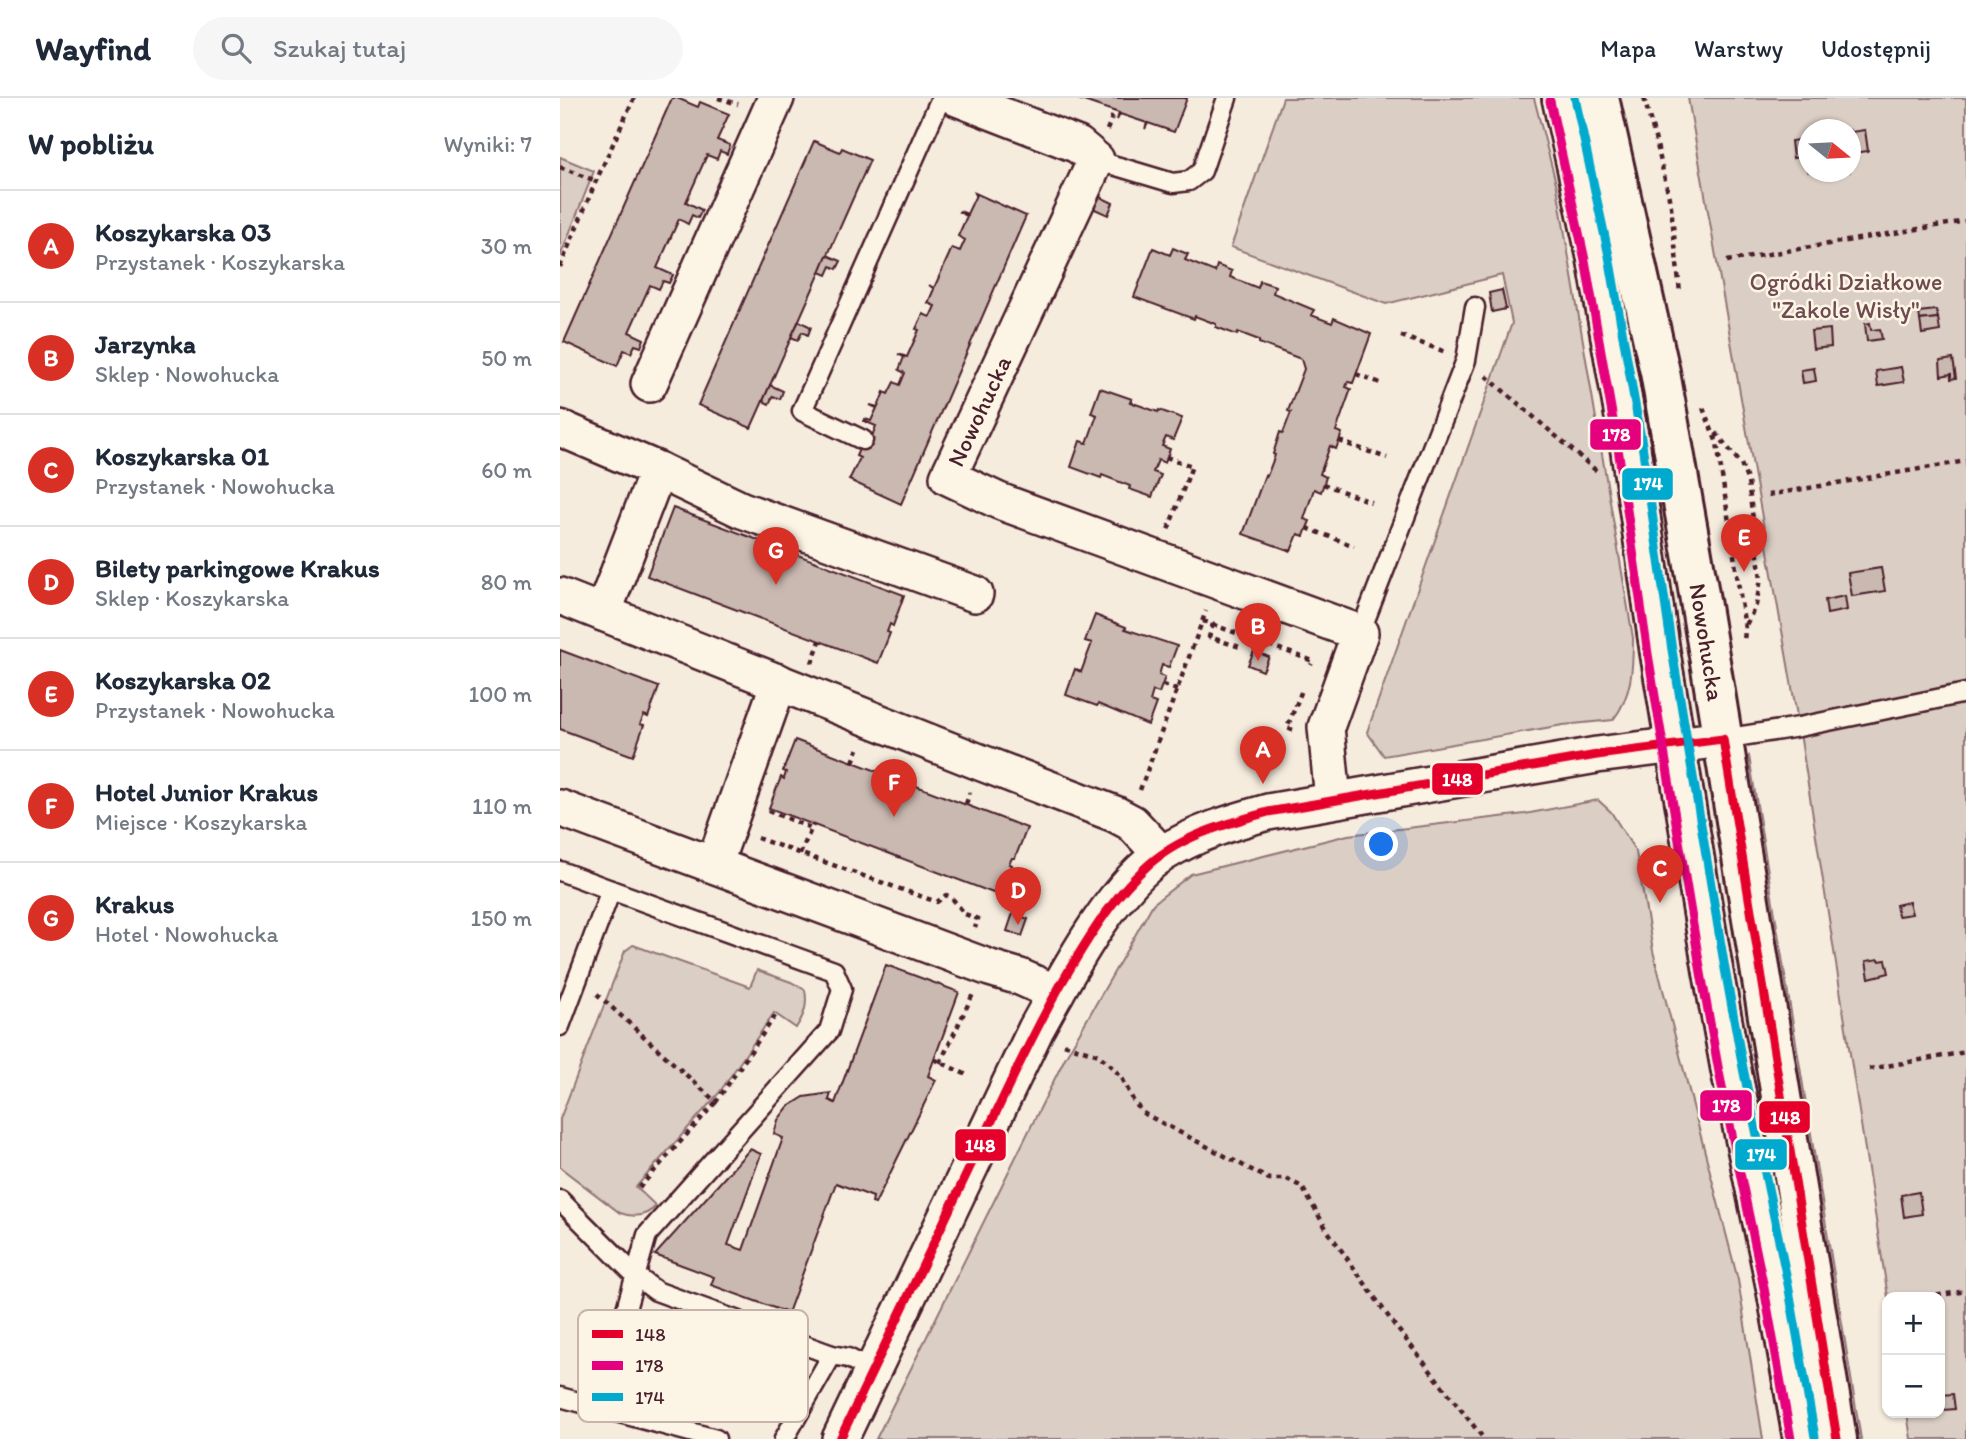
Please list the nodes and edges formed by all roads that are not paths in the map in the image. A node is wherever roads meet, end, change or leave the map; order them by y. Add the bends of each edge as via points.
1 (776, 98) edge
2 (941, 98) edge
3 (957, 98) edge
4 (1227, 98) edge
5 (1562, 98) edge
6 (1599, 98) edge
7 (1096, 160) junction
8 (1475, 307) dead end
9 (649, 384) dead end
10 (560, 428) edge
11 (863, 440) dead end
12 (658, 470) junction
13 (975, 594) dead end
14 (560, 596) edge
15 (603, 613) junction
16 (1360, 634) junction
17 (779, 682) junction
18 (1966, 693) edge
19 (1723, 739) junction
20 (1675, 745) junction
21 (1333, 800) junction
22 (560, 808) edge
23 (1161, 855) junction
24 (714, 865) junction
25 (560, 871) edge
26 (611, 890) junction
27 (1056, 993) junction
28 (560, 1026) edge
29 (560, 1200) edge
30 (636, 1276) junction
31 (626, 1310) edge
32 (708, 1310) edge
33 (808, 1346) edge
34 (832, 1355) junction
35 (874, 1371) junction
36 (808, 1395) edge
37 (560, 1397) edge
38 (578, 1402) edge
39 (651, 1422) edge
40 (793, 1422) edge
41 (716, 1439) edge
42 (784, 1439) edge
43 (840, 1439) edge
44 (1803, 1439) edge
45 (1837, 1439) edge

1 - 9 street
2 - 11 lane via 802,411
3 - 7 street via 1078,145
4 - 7 lane via 1202,171 1189,181 1173,183
5 - 20 main road, Nowohucka via 1600,272
6 - 19 main road, Nowohucka via 1660,372
7 - 16 street, Nowohucka via 948,477 999,501
8 - 16 lane via 1466,360
10 - 12 street
12 - 13 street via 743,510
12 - 15 street
14 - 15 street
15 - 17 street
16 - 21 street via 1326,727
17 - 23 street via 1115,814 1132,823
17 - 24 street
18 - 19 lane
19 - 20 street
19 - 45 main road, Nowohucka
20 - 21 street
20 - 44 main road, Nowohucka via 1731,1070
21 - 23 street via 1230,823
22 - 24 street
23 - 27 street via 1114,903
24 - 27 street
25 - 26 lane
26 - 28 lane
26 - 30 lane via 834,971 842,989 829,1031 647,1234
27 - 35 street
29 - 30 lane
30 - 31 lane
30 - 32 lane via 656,1291
33 - 34 lane
34 - 35 lane
34 - 36 lane
35 - 43 street
37 - 38 lane
39 - 41 lane
40 - 42 lane

